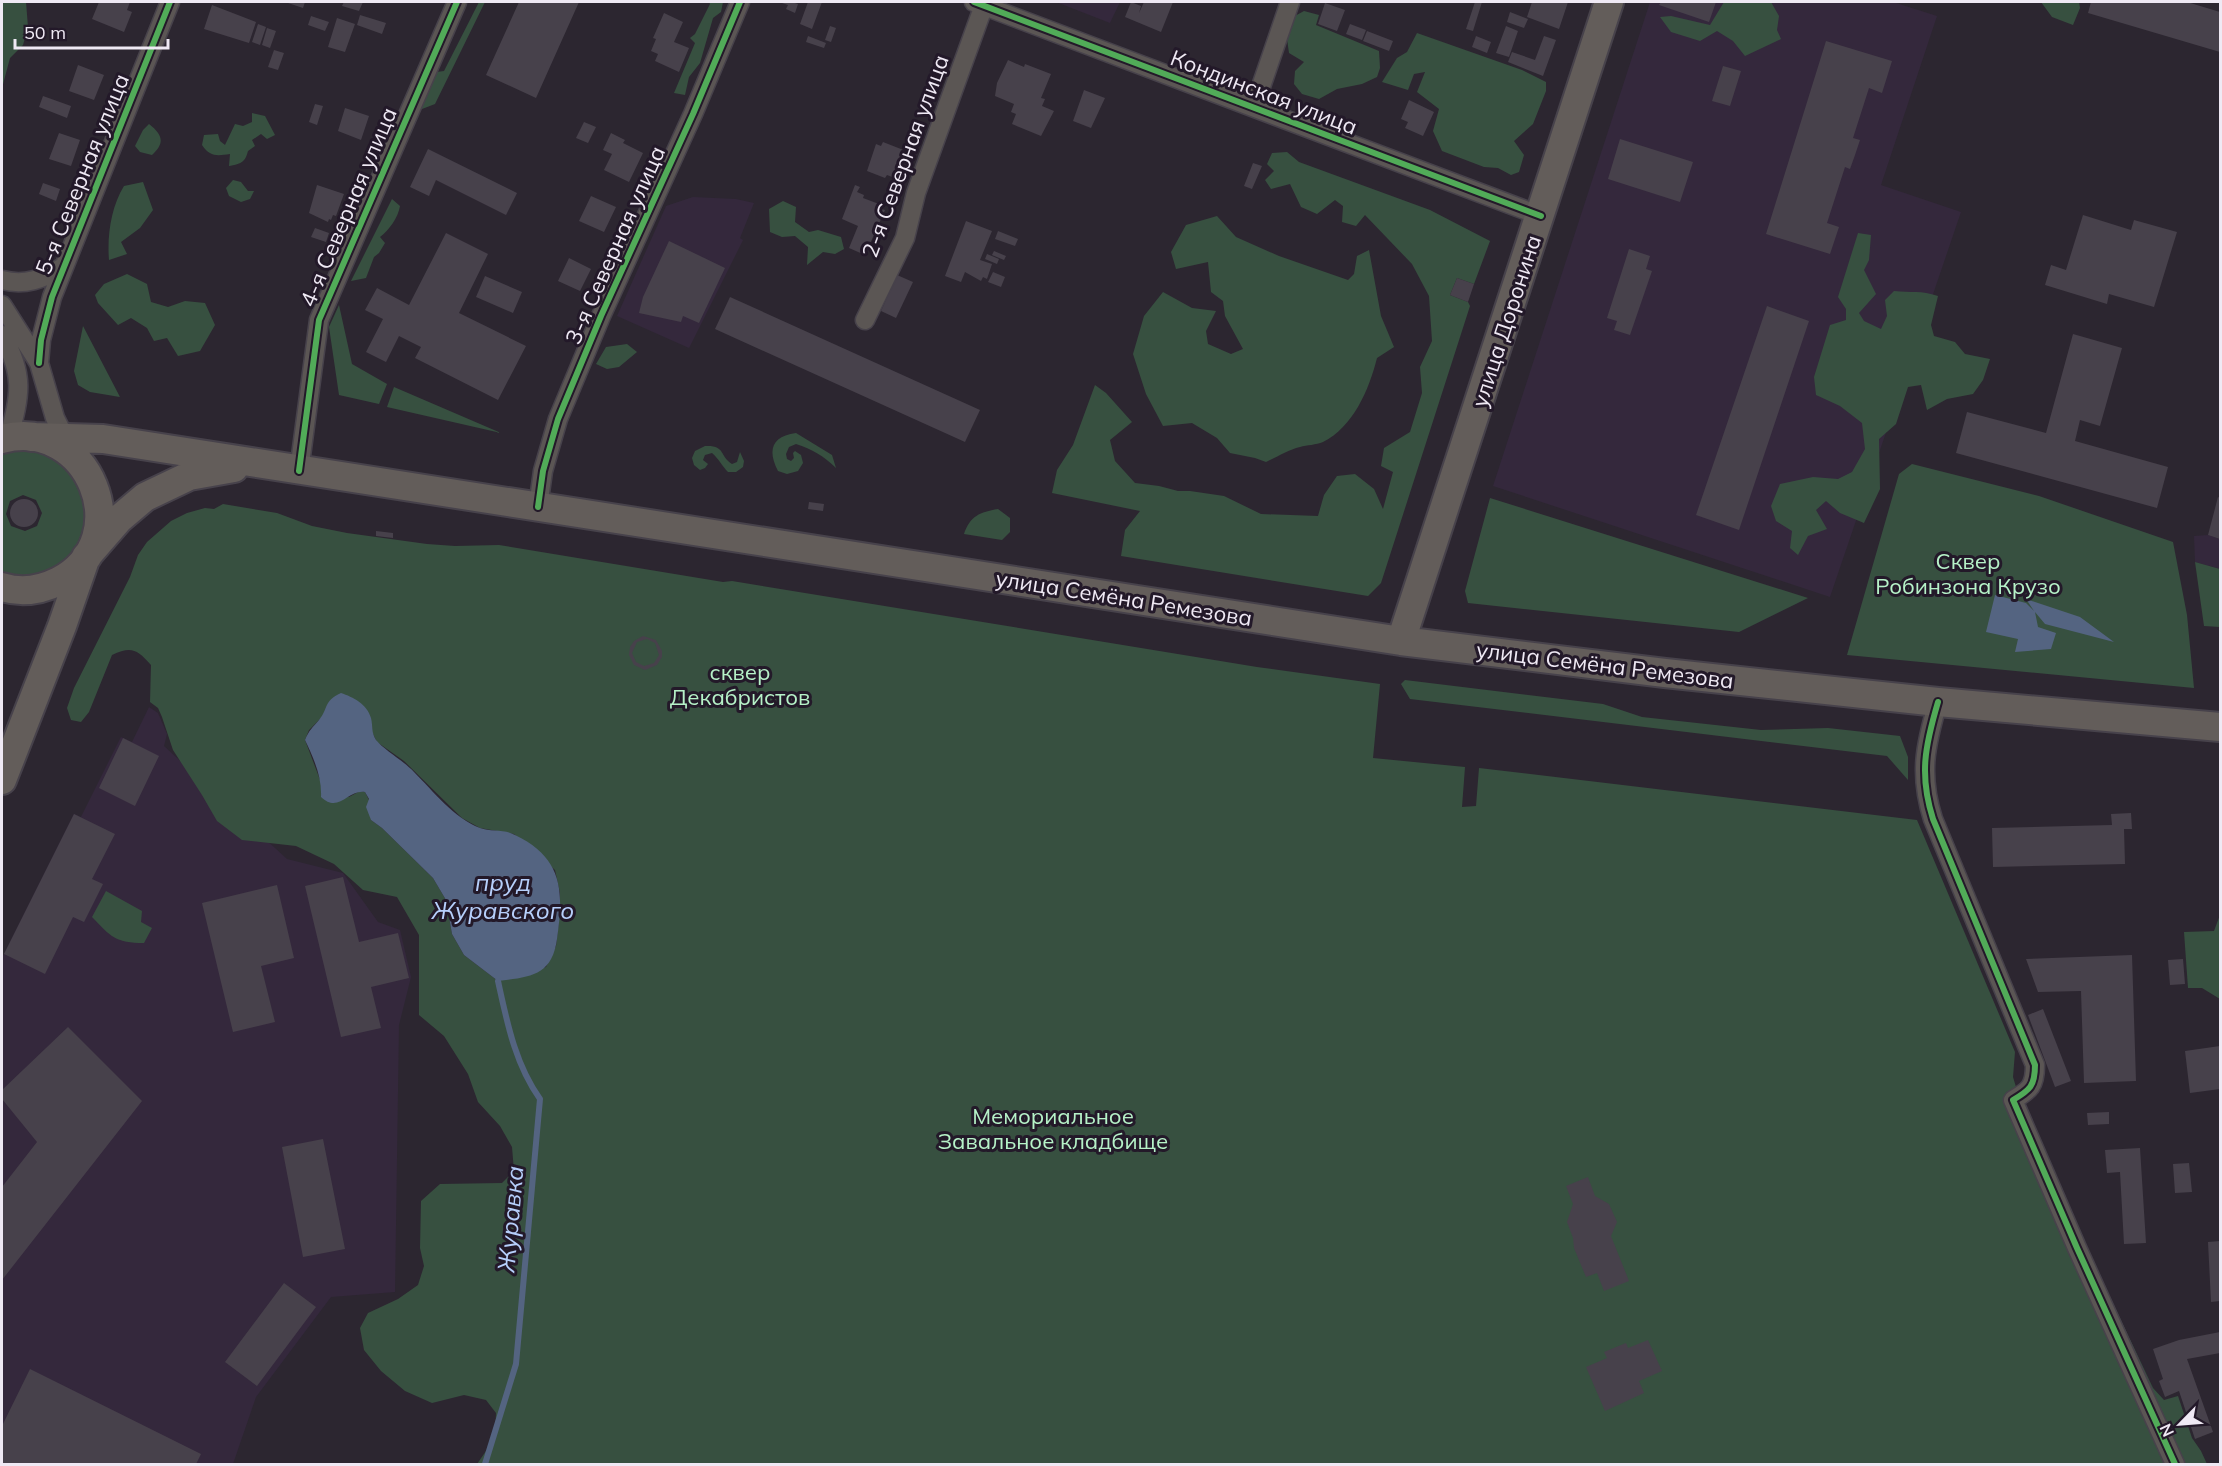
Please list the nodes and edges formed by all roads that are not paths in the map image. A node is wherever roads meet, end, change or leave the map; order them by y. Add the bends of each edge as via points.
1 (170, 2) edge
2 (457, 2) edge
3 (740, 2) edge
4 (1290, 2) edge
5 (1609, 2) edge
6 (979, 3) edge
7 (1254, 107) junction
8 (1540, 216) junction
9 (63, 267) junction
10 (2, 280) edge
11 (2, 305) edge
12 (865, 320) dead end
13 (2, 335) edge
14 (39, 363) junction
15 (14, 438) edge
16 (70, 448) junction
17 (288, 469) junction
18 (537, 507) junction
19 (86, 557) junction
20 (2, 587) edge
21 (1401, 641) junction
22 (1938, 702) junction
23 (2220, 727) edge
24 (2, 780) edge
25 (2175, 1464) edge

1 - 9 street, 5-я Северная улица
2 - 17 street, 4-я Северная улица via 329,292 319,320
3 - 18 street, 3-я Северная улица via 562,409 543,471
4 - 7 street
5 - 8 main road, улица Доронина
6 - 7 street, Кондинская улица
6 - 12 street, 2-я Северная улица via 916,193 905,238
7 - 8 street, Кондинская улица
8 - 21 main road, улица Доронина
9 - 10 street via 33,282
9 - 14 street, 5-я Северная улица via 45,321
11 - 14 street
13 - 15 street via 18,376
14 - 16 street via 49,400
15 - 16 main road, улица Семёна Ремезова
16 - 17 main road, улица Семёна Ремезова via 104,440
16 - 19 main road via 93,482 99,510 95,539
17 - 18 main road, улица Семёна Ремезова
17 - 19 main road via 216,471 174,482 131,508
18 - 21 main road, улица Семёна Ремезова
19 - 20 main road via 52,585 24,591
19 - 24 main road
21 - 22 main road, улица Семёна Ремезова
22 - 23 main road, улица Семёна Ремезова
22 - 25 street via 1926,753 1925,795 2035,1065 2035,1080 2028,1092 2013,1100

